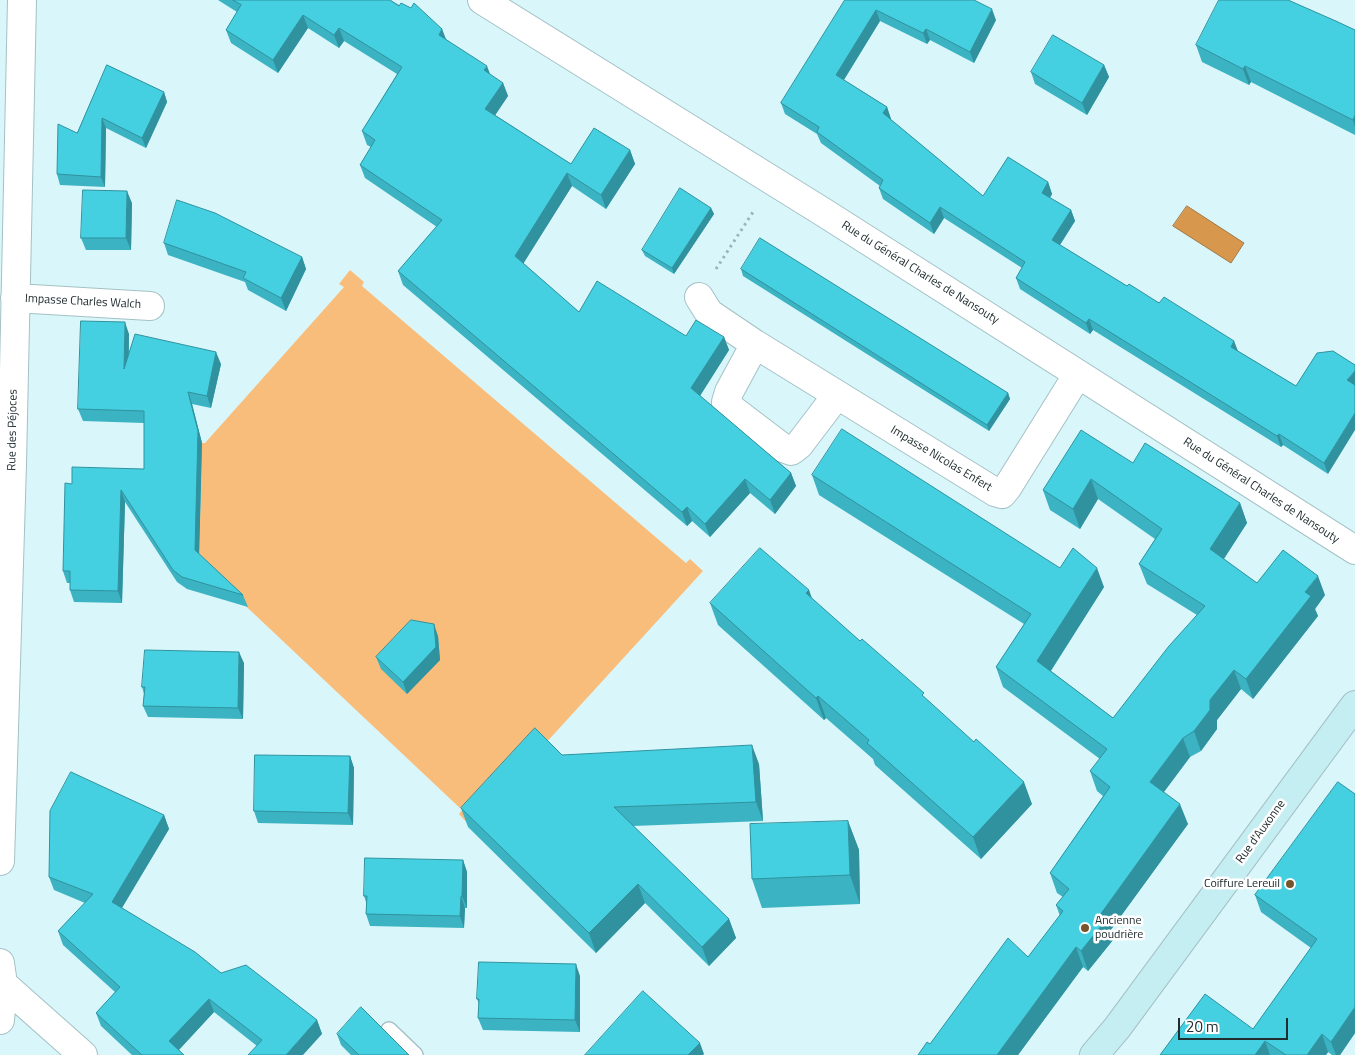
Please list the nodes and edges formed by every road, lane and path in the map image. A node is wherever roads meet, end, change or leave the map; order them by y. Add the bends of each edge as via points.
1 (22, 0) edge
2 (482, 0) edge
3 (771, 180) junction
4 (699, 297) joint
5 (15, 298) junction
6 (150, 306) dead end
7 (755, 344) junction
8 (1078, 374) junction
9 (837, 395) junction
10 (1355, 550) edge
11 (1355, 705) edge
12 (0, 861) edge
13 (1, 973) edge
14 (0, 1020) edge
15 (389, 1030) dead end
16 (83, 1055) edge
17 (415, 1055) edge
18 (1094, 1055) edge

1 - 5 street, Rue des Péjoces
2 - 3 street, Rue du Général Charles de Nansouty
3 - 4 path
3 - 8 street, Rue du Général Charles de Nansouty
4 - 7 street, Impasse Nicolas Enfert via 709,312
5 - 6 street, Impasse Charles Walch
5 - 12 street, Rue des Péjoces
7 - 9 street, Impasse Nicolas Enfert
7 - 9 street via 726,402 782,448 792,451 799,445
8 - 9 street, Impasse Nicolas Enfert via 1002,494
8 - 10 street, Rue du Général Charles de Nansouty
11 - 18 main road, Rue d'Auxonne
13 - 14 street
13 - 16 street
15 - 17 lane

